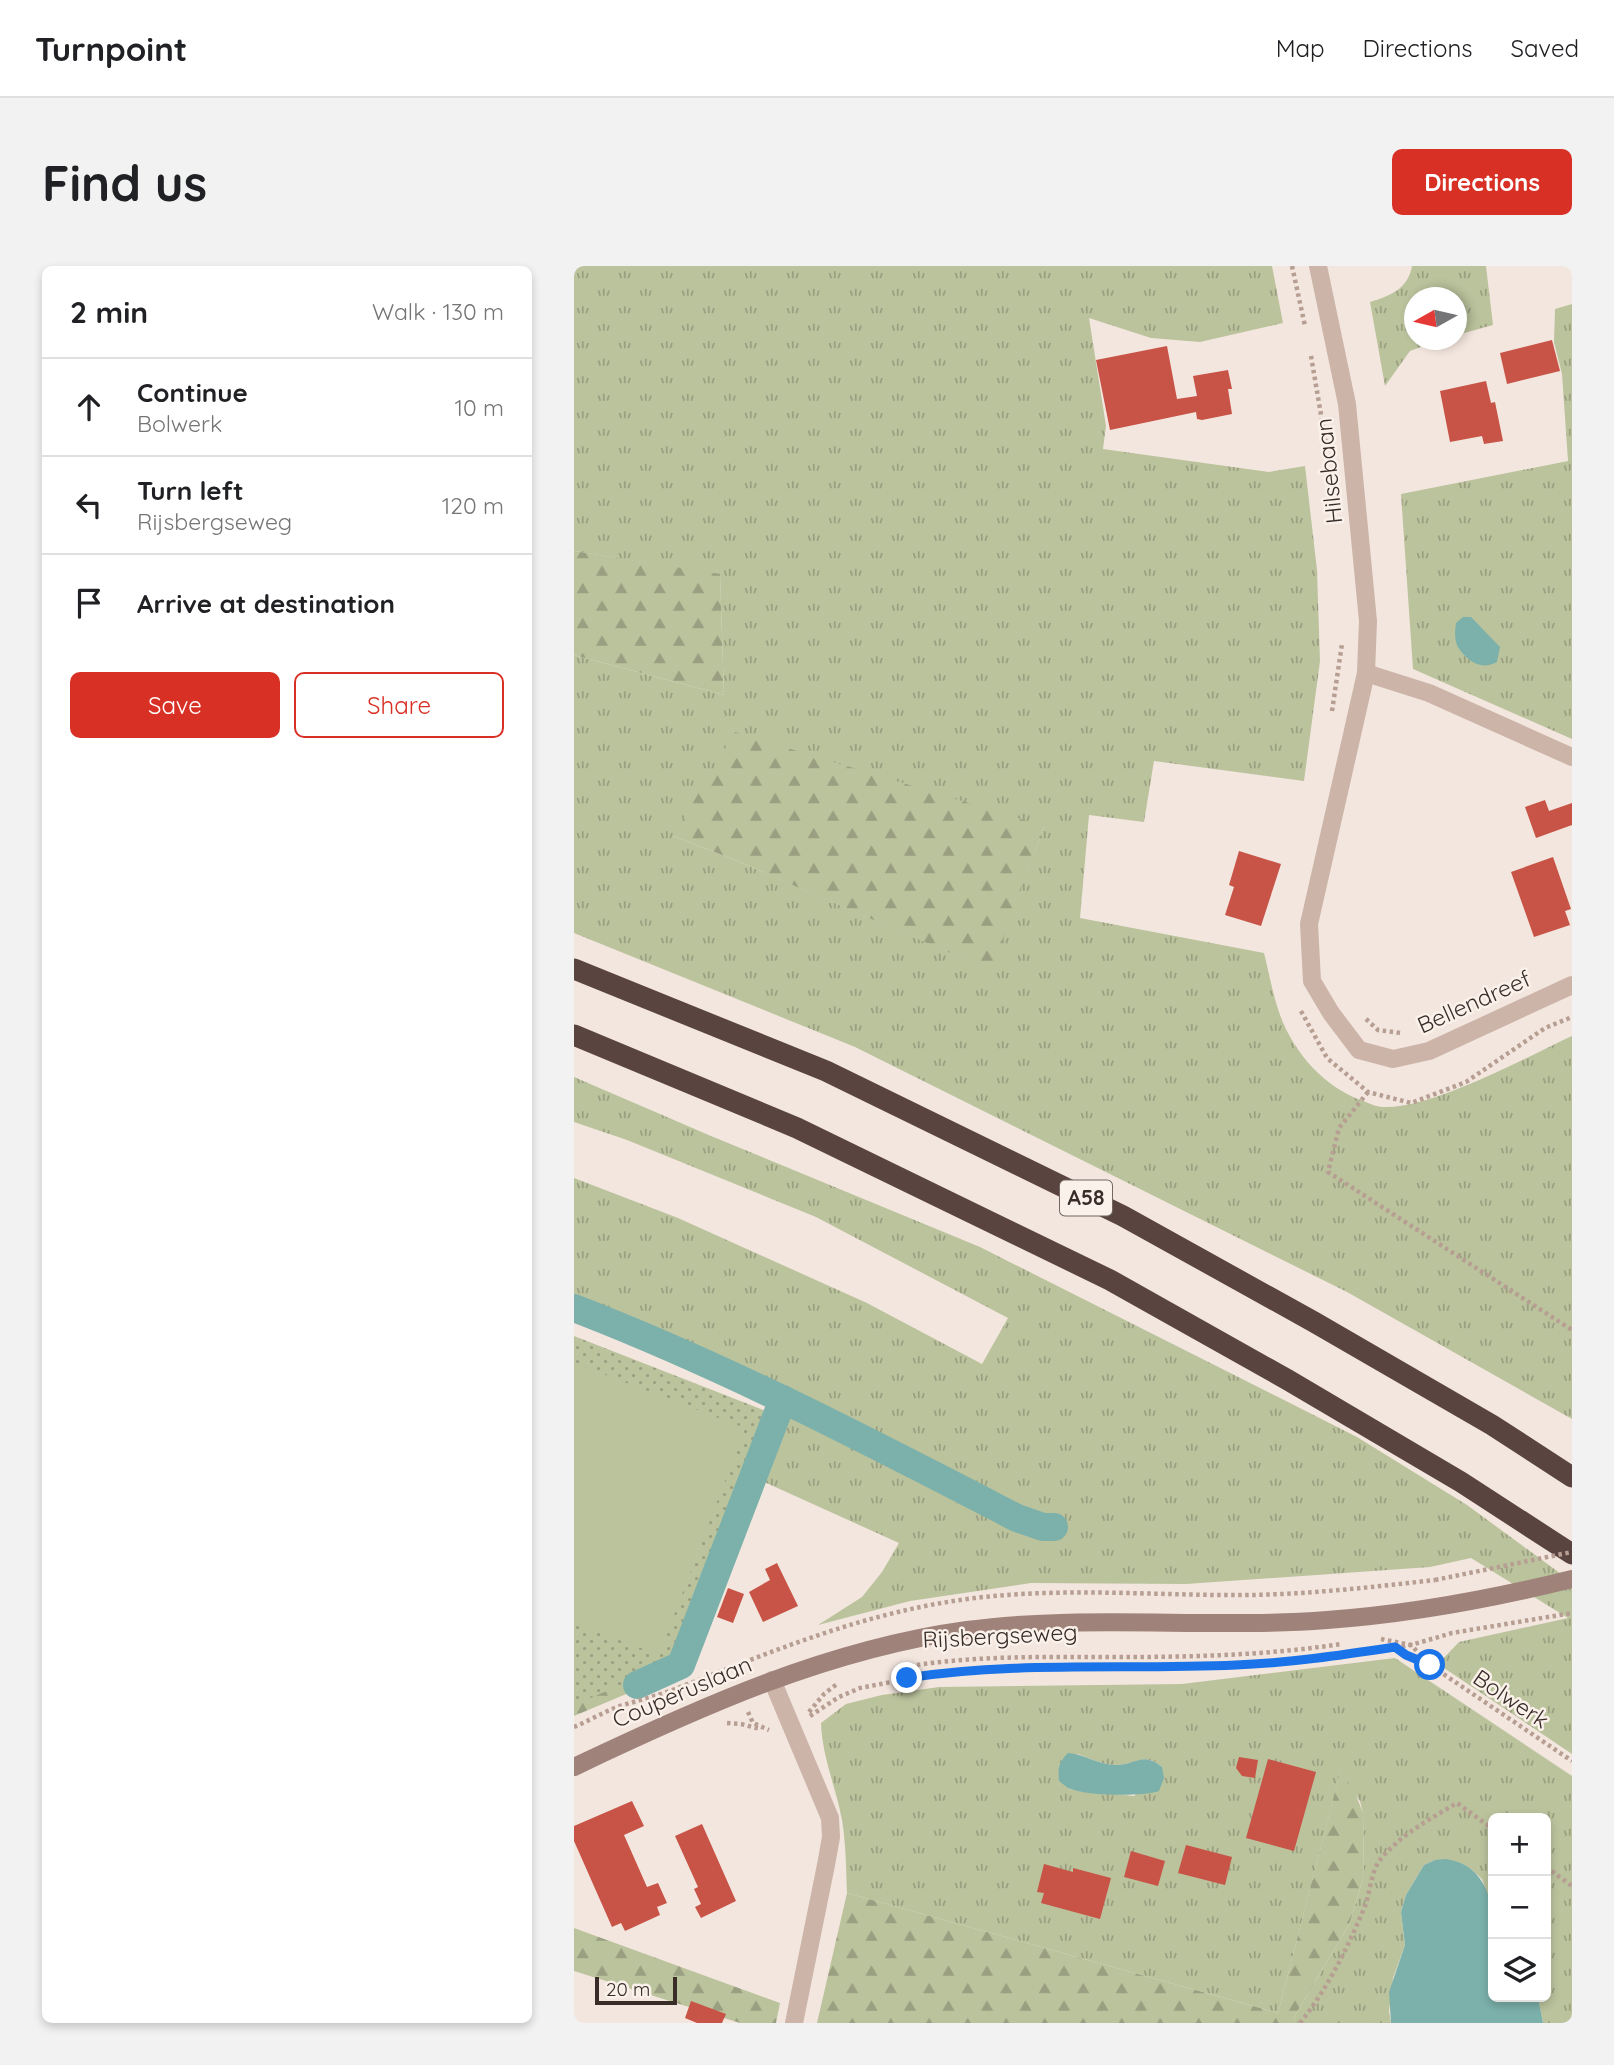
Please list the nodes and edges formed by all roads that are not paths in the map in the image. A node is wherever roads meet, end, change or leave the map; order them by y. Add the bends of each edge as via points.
1 (1318, 266) edge
2 (1366, 673) junction
3 (1572, 757) edge
4 (574, 970) edge
5 (1572, 985) edge
6 (1331, 1013) joint
7 (574, 1035) edge
8 (1572, 1478) edge
9 (1572, 1553) edge
10 (1572, 1579) edge
11 (772, 1681) junction
12 (574, 1767) edge
13 (794, 2023) edge

1 - 2 street, Hilsebaan via 1347,404 1368,621
2 - 3 street via 1429,693
2 - 6 street, Hilsebaan via 1309,924 1312,981
4 - 8 highway, A58 via 826,1071 1123,1216 1492,1424
5 - 6 street, Bellendreef via 1429,1051 1393,1059 1359,1050
7 - 9 highway via 797,1128 1110,1280 1461,1482
10 - 11 main road, Rijsbergseweg via 1468,1603 1326,1620 1049,1624 968,1630 909,1639
11 - 12 main road, Couperuslaan
11 - 13 street via 830,1818 826,1866

